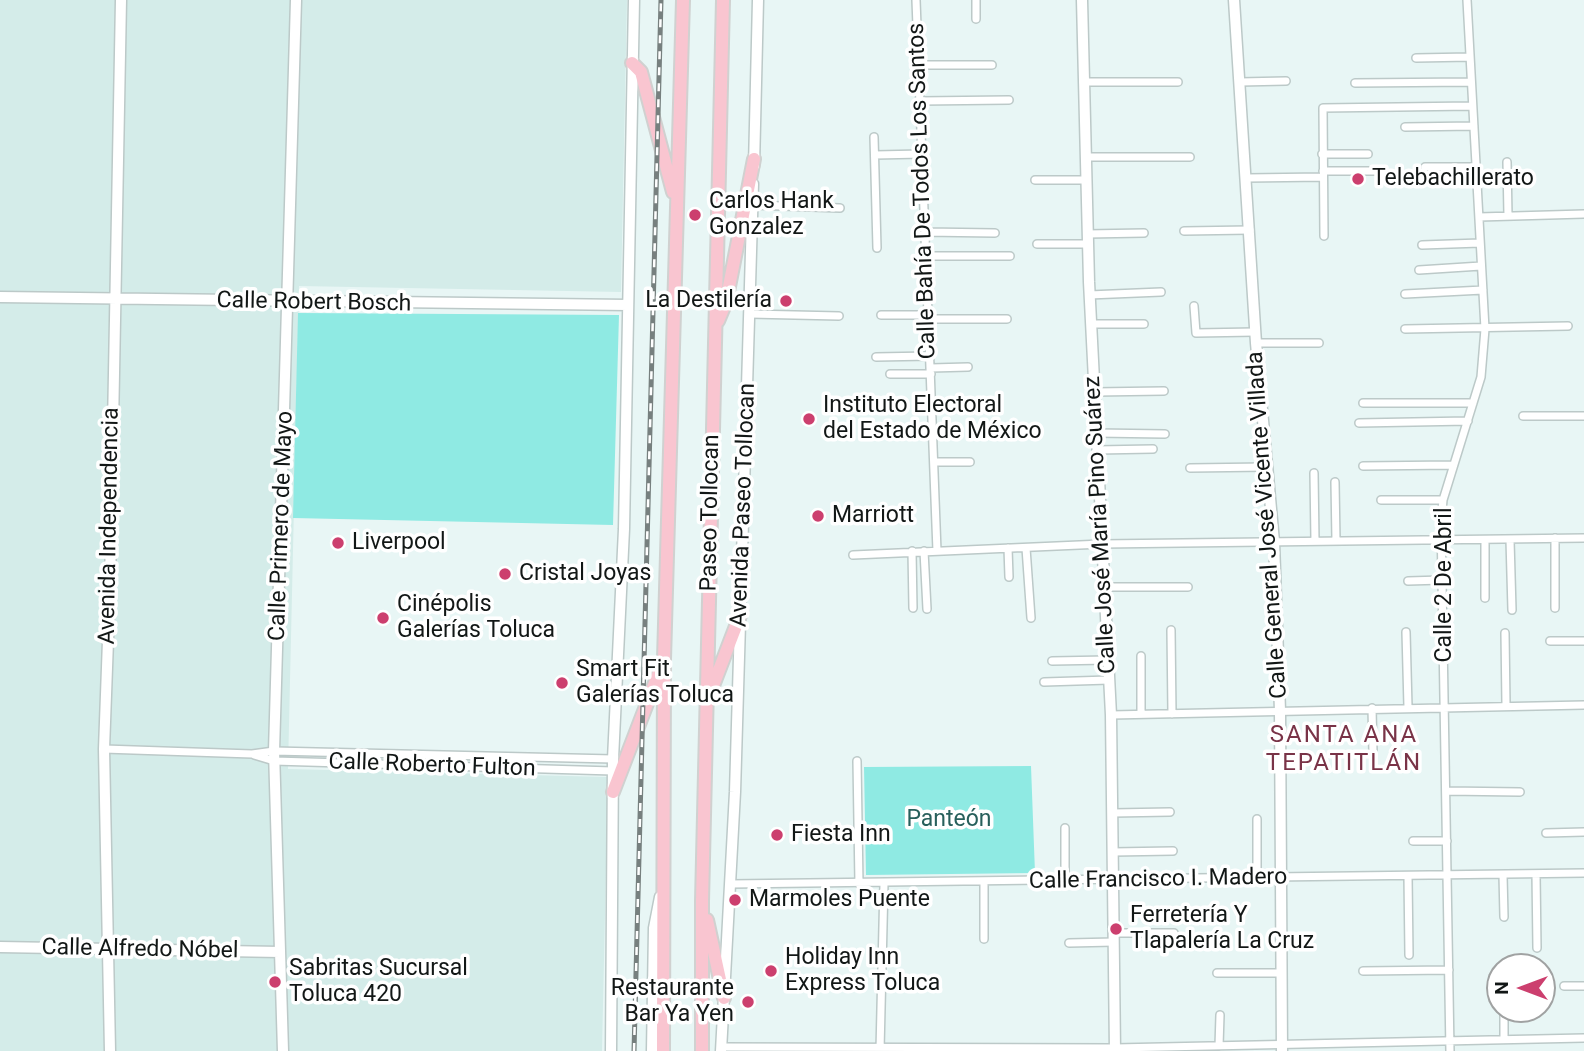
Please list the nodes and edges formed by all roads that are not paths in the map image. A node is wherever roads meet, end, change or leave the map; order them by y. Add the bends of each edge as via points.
1 (121, 0) edge
2 (296, 0) edge
3 (634, 0) edge
4 (682, 0) edge
5 (723, 0) edge
6 (758, 0) edge
7 (916, 0) edge
8 (976, 0) edge
9 (1082, 0) edge
10 (1234, 0) edge
11 (1466, 0) edge
12 (976, 19) dead end
13 (1470, 57) junction
14 (1416, 58) dead end
15 (632, 63) junction
16 (919, 65) junction
17 (992, 65) dead end
18 (1286, 81) dead end
19 (1083, 82) junction
20 (1178, 82) dead end
21 (1240, 82) junction
22 (1471, 82) junction
23 (1355, 83) dead end
24 (920, 100) junction
25 (1009, 100) dead end
26 (1472, 106) junction
27 (1474, 126) junction
28 (1405, 127) dead end
29 (874, 137) dead end
30 (922, 154) junction
31 (1322, 154) junction
32 (1368, 154) dead end
33 (875, 155) junction
34 (1085, 157) junction
35 (1190, 157) dead end
36 (754, 159) junction
37 (1507, 162) dead end
38 (1425, 167) dead end
39 (1477, 167) junction
40 (1381, 171) dead end
41 (1323, 174) junction
42 (1247, 178) junction
43 (1035, 180) dead end
44 (1086, 180) junction
45 (753, 205) junction
46 (840, 208) dead end
47 (677, 212) junction
48 (1584, 214) edge
49 (1508, 216) junction
50 (1479, 217) junction
51 (1250, 230) junction
52 (1184, 231) dead end
53 (925, 232) junction
54 (995, 233) dead end
55 (1144, 233) dead end
56 (1324, 236) dead end
57 (1087, 239) junction
58 (1037, 243) dead end
59 (1480, 243) junction
60 (1422, 245) dead end
61 (877, 248) dead end
62 (925, 256) junction
63 (1010, 256) dead end
64 (1481, 266) junction
65 (1419, 270) dead end
66 (1483, 290) junction
67 (1161, 292) dead end
68 (1405, 294) dead end
69 (1089, 295) junction
70 (0, 297) edge
71 (114, 299) junction
72 (288, 303) junction
73 (628, 305) junction
74 (1194, 306) dead end
75 (750, 314) junction
76 (881, 315) dead end
77 (839, 316) dead end
78 (928, 317) junction
79 (1007, 318) dead end
80 (1091, 324) junction
81 (1144, 324) dead end
82 (1568, 326) dead end
83 (715, 328) junction
84 (1405, 329) dead end
85 (1485, 329) junction
86 (1256, 338) junction
87 (1319, 343) dead end
88 (930, 356) junction
89 (876, 357) dead end
90 (968, 367) dead end
91 (931, 371) junction
92 (890, 374) dead end
93 (1164, 391) dead end
94 (1095, 392) junction
95 (1363, 403) dead end
96 (1474, 403) junction
97 (1523, 416) dead end
98 (1584, 416) edge
99 (1468, 421) junction
100 (1359, 423) dead end
101 (1097, 433) junction
102 (1166, 433) dead end
103 (1153, 449) dead end
104 (1097, 450) junction
105 (934, 462) junction
106 (970, 462) dead end
107 (1453, 465) junction
108 (1363, 466) dead end
109 (1266, 467) junction
110 (1190, 468) dead end
111 (1314, 472) dead end
112 (1335, 482) dead end
113 (1381, 500) dead end
114 (1443, 500) junction
115 (1555, 538) junction
116 (1584, 538) edge
117 (1485, 540) junction
118 (1510, 540) junction
119 (1315, 541) junction
120 (1336, 541) junction
121 (1441, 541) junction
122 (1274, 542) junction
123 (1101, 544) junction
124 (1008, 548) junction
125 (1026, 548) junction
126 (912, 551) junction
127 (924, 551) junction
128 (937, 551) junction
129 (853, 555) dead end
130 (1009, 577) dead end
131 (1442, 580) junction
132 (1408, 581) dead end
133 (1104, 587) junction
134 (1188, 587) dead end
135 (1485, 598) dead end
136 (913, 608) dead end
137 (1555, 608) dead end
138 (927, 609) dead end
139 (1512, 610) dead end
140 (741, 613) junction
141 (1031, 618) dead end
142 (1171, 630) dead end
143 (1406, 632) dead end
144 (1505, 633) dead end
145 (1550, 641) dead end
146 (1584, 641) edge
147 (1141, 656) dead end
148 (664, 659) junction
149 (1108, 660) junction
150 (1052, 661) dead end
151 (1109, 680) junction
152 (1044, 682) dead end
153 (707, 701) junction
154 (1506, 705) junction
155 (1584, 705) edge
156 (1446, 706) junction
157 (1408, 707) junction
158 (1372, 708) junction
159 (1280, 711) junction
160 (1141, 714) junction
161 (1172, 714) junction
162 (1111, 715) junction
163 (104, 748) junction
164 (1373, 753) dead end
165 (274, 756) junction
166 (613, 759) junction
167 (857, 761) dead end
168 (613, 771) junction
169 (1447, 791) junction
170 (613, 792) junction
171 (1520, 792) dead end
172 (1170, 812) dead end
173 (1113, 813) junction
174 (1257, 819) dead end
175 (1065, 828) dead end
176 (1584, 832) edge
177 (1546, 833) dead end
178 (1413, 841) dead end
179 (1447, 841) junction
180 (1173, 851) dead end
181 (1114, 852) junction
182 (1584, 873) edge
183 (1503, 874) junction
184 (1536, 874) junction
185 (1408, 876) junction
186 (1447, 876) junction
187 (1281, 877) junction
188 (1257, 878) junction
189 (1114, 880) junction
190 (1065, 882) junction
191 (984, 883) junction
192 (731, 884) junction
193 (859, 884) junction
194 (884, 884) junction
195 (663, 886) junction
196 (702, 901) junction
197 (1504, 917) dead end
198 (1174, 933) dead end
199 (1114, 938) junction
200 (984, 939) dead end
201 (1069, 943) dead end
202 (0, 947) edge
203 (1537, 948) dead end
204 (107, 950) junction
205 (280, 952) junction
206 (1409, 955) dead end
207 (1449, 970) junction
208 (1363, 971) dead end
209 (1217, 973) dead end
210 (1282, 973) junction
211 (1564, 986) dead end
212 (1584, 986) edge
213 (724, 998) junction
214 (1220, 1015) dead end
215 (1504, 1023) edge
216 (703, 1027) junction
217 (1584, 1038) edge
218 (1504, 1039) junction
219 (1450, 1040) junction
220 (1222, 1047) edge
221 (1185, 1048) edge
222 (1282, 1048) edge
223 (721, 1049) edge
224 (880, 1049) edge
225 (1115, 1049) edge
226 (1162, 1049) edge
227 (110, 1051) edge
228 (283, 1051) edge
229 (611, 1051) edge
230 (652, 1051) edge
231 (663, 1051) edge
232 (697, 1051) edge
233 (702, 1051) edge
234 (1450, 1051) edge

1 - 71 main road, Avenida Independencia
2 - 72 main road, Calle Primero de Mayo
3 - 15 main road
4 - 47 highway, Paseo Tollocan
5 - 83 highway, Paseo Tollocan
6 - 36 main road, Avenida Paseo Tollocan
7 - 16 street, Calle Bahía De Todos Los Santos
8 - 12 street
9 - 19 main road, Calle José María Pino Suárez
10 - 21 main road, Calle General José Vicente Villada
11 - 13 street, Calle 2 De Abril
13 - 14 street
13 - 22 street, Calle 2 De Abril
15 - 47 highway via 641,72
15 - 73 main road
16 - 17 street
16 - 24 street, Calle Bahía De Todos Los Santos
18 - 21 street
19 - 20 street
19 - 34 main road, Calle José María Pino Suárez
21 - 42 main road, Calle General José Vicente Villada
22 - 23 street
22 - 26 street, Calle 2 De Abril
24 - 25 street
24 - 30 street, Calle Bahía De Todos Los Santos
26 - 27 street, Calle 2 De Abril
26 - 31 street via 1324,107
27 - 28 street
27 - 39 street, Calle 2 De Abril
29 - 33 street
30 - 33 street
30 - 53 street, Calle Bahía De Todos Los Santos
31 - 32 street
31 - 41 street
33 - 61 street
34 - 35 street
34 - 44 main road, Calle José María Pino Suárez
36 - 45 main road, Avenida Paseo Tollocan
36 - 83 highway via 726,302
37 - 49 street
38 - 39 street
39 - 50 street, Calle 2 De Abril
40 - 41 street
41 - 42 street
41 - 56 street
42 - 51 main road, Calle General José Vicente Villada
43 - 44 street
44 - 57 main road, Calle José María Pino Suárez
45 - 46 street
45 - 75 main road, Avenida Paseo Tollocan
47 - 148 highway, Paseo Tollocan
48 - 49 street
49 - 50 street
50 - 59 street, Calle 2 De Abril
51 - 52 street
51 - 86 main road, Calle General José Vicente Villada
53 - 54 street
53 - 62 street, Calle Bahía De Todos Los Santos
55 - 57 street
57 - 58 street
57 - 69 main road, Calle José María Pino Suárez
59 - 60 street
59 - 64 street, Calle 2 De Abril
62 - 63 street
62 - 78 street, Calle Bahía De Todos Los Santos
64 - 65 street
64 - 66 street, Calle 2 De Abril
66 - 68 street
66 - 85 street, Calle 2 De Abril
67 - 69 street
69 - 80 main road, Calle José María Pino Suárez
70 - 71 main road, Calle Robert Bosch
71 - 72 main road, Calle Robert Bosch
71 - 163 main road, Avenida Independencia
72 - 73 main road, Calle Robert Bosch
72 - 165 main road, Calle Primero de Mayo
73 - 166 main road
74 - 86 street via 1196,333
75 - 77 street
75 - 140 main road, Avenida Paseo Tollocan
76 - 78 street
78 - 79 street
78 - 88 street, Calle Bahía De Todos Los Santos
80 - 81 street
80 - 94 main road, Calle José María Pino Suárez
82 - 85 street
83 - 153 highway, Paseo Tollocan
84 - 85 street
85 - 96 street, Calle 2 De Abril via 1484,362
86 - 87 street
86 - 109 main road, Calle General José Vicente Villada
88 - 89 street
88 - 91 street, Calle Bahía De Todos Los Santos
90 - 91 street
91 - 92 street
91 - 105 street, Calle Bahía De Todos Los Santos
93 - 94 street
94 - 101 main road, Calle José María Pino Suárez
95 - 96 street
96 - 99 street, Calle 2 De Abril
97 - 98 street
99 - 100 street
99 - 107 street, Calle 2 De Abril
101 - 102 street
101 - 104 main road, Calle José María Pino Suárez
103 - 104 street
104 - 123 main road, Calle José María Pino Suárez
105 - 106 street
105 - 128 street, Calle Bahía De Todos Los Santos
107 - 108 street
107 - 114 street, Calle 2 De Abril
109 - 110 street
109 - 122 main road, Calle General José Vicente Villada
111 - 119 street
112 - 120 street
113 - 114 street
114 - 121 street, Calle 2 De Abril
115 - 116 street
115 - 118 street
115 - 137 street
117 - 118 street
117 - 121 street
117 - 135 street
118 - 139 street
119 - 120 street
119 - 122 street
120 - 121 street
121 - 131 street, Calle 2 De Abril
122 - 123 street
122 - 159 main road, Calle General José Vicente Villada
123 - 125 street
123 - 133 main road, Calle José María Pino Suárez
124 - 125 street
124 - 128 street
124 - 130 street
125 - 141 street
126 - 127 street
126 - 129 street
126 - 136 street
127 - 128 street
127 - 138 street
131 - 132 street
131 - 156 street, Calle 2 De Abril
133 - 134 street
133 - 149 main road, Calle José María Pino Suárez
140 - 153 highway
140 - 192 main road, Avenida Paseo Tollocan
142 - 161 street
143 - 157 street
144 - 154 street
145 - 146 street
147 - 160 street
148 - 170 highway
148 - 195 highway, Paseo Tollocan
149 - 150 street
149 - 151 main road, Calle José María Pino Suárez
151 - 152 street
151 - 162 main road, Calle José María Pino Suárez
153 - 196 highway, Paseo Tollocan
154 - 155 street
154 - 156 street
156 - 157 street
156 - 169 street, Calle 2 De Abril
157 - 158 street
158 - 159 street
158 - 164 street
159 - 161 street
159 - 187 main road, Calle General José Vicente Villada
160 - 161 street
160 - 162 street
162 - 173 main road, Calle José María Pino Suárez
163 - 165 street, Calle Roberto Fulton
163 - 204 main road, Avenida Independencia
165 - 166 street, Calle Roberto Fulton
165 - 168 street, Calle Roberto Fulton
165 - 205 main road, Calle Primero de Mayo
166 - 168 main road
167 - 193 street
168 - 170 main road
169 - 171 street
169 - 179 street, Calle 2 De Abril
170 - 229 main road
172 - 173 street
173 - 181 main road, Calle José María Pino Suárez
174 - 188 street
175 - 190 street
176 - 177 street
178 - 179 street
179 - 186 street, Calle 2 De Abril
180 - 181 street
181 - 189 main road, Calle José María Pino Suárez
182 - 184 street, Calle Francisco I. Madero
183 - 184 street, Calle Francisco I. Madero
183 - 186 street, Calle Francisco I. Madero
183 - 197 street
184 - 203 street
185 - 186 street, Calle Francisco I. Madero
185 - 187 street, Calle Francisco I. Madero
185 - 206 street
186 - 207 street, Calle 2 De Abril
187 - 188 street, Calle Francisco I. Madero
187 - 210 main road, Calle General José Vicente Villada
188 - 189 street, Calle Francisco I. Madero
189 - 190 street, Calle Francisco I. Madero
189 - 199 main road, Calle José María Pino Suárez
190 - 191 street, Calle Francisco I. Madero
191 - 194 street, Calle Francisco I. Madero
191 - 200 street
192 - 193 street, Calle Francisco I. Madero
192 - 213 main road, Avenida Paseo Tollocan
193 - 194 street, Calle Francisco I. Madero
194 - 224 street
195 - 230 main road via 654,928
195 - 231 highway
196 - 213 highway
196 - 216 highway, Paseo Tollocan
198 - 199 street
199 - 201 street
199 - 225 main road, Calle José María Pino Suárez
202 - 204 main road, Calle Alfredo Nóbel
204 - 205 main road, Calle Alfredo Nóbel
204 - 227 main road, Avenida Independencia
205 - 228 main road, Calle Primero de Mayo
207 - 208 street
207 - 219 street, Calle 2 De Abril
209 - 210 street
210 - 222 main road, Calle General José Vicente Villada
211 - 212 street
213 - 223 main road, Avenida Paseo Tollocan
214 - 220 street
215 - 218 street
216 - 232 main road
216 - 233 highway
217 - 218 street
218 - 219 street
219 - 222 street
219 - 234 street, Calle 2 De Abril
220 - 221 street
220 - 222 street
221 - 226 street
223 - 224 street
224 - 225 street
225 - 226 street

